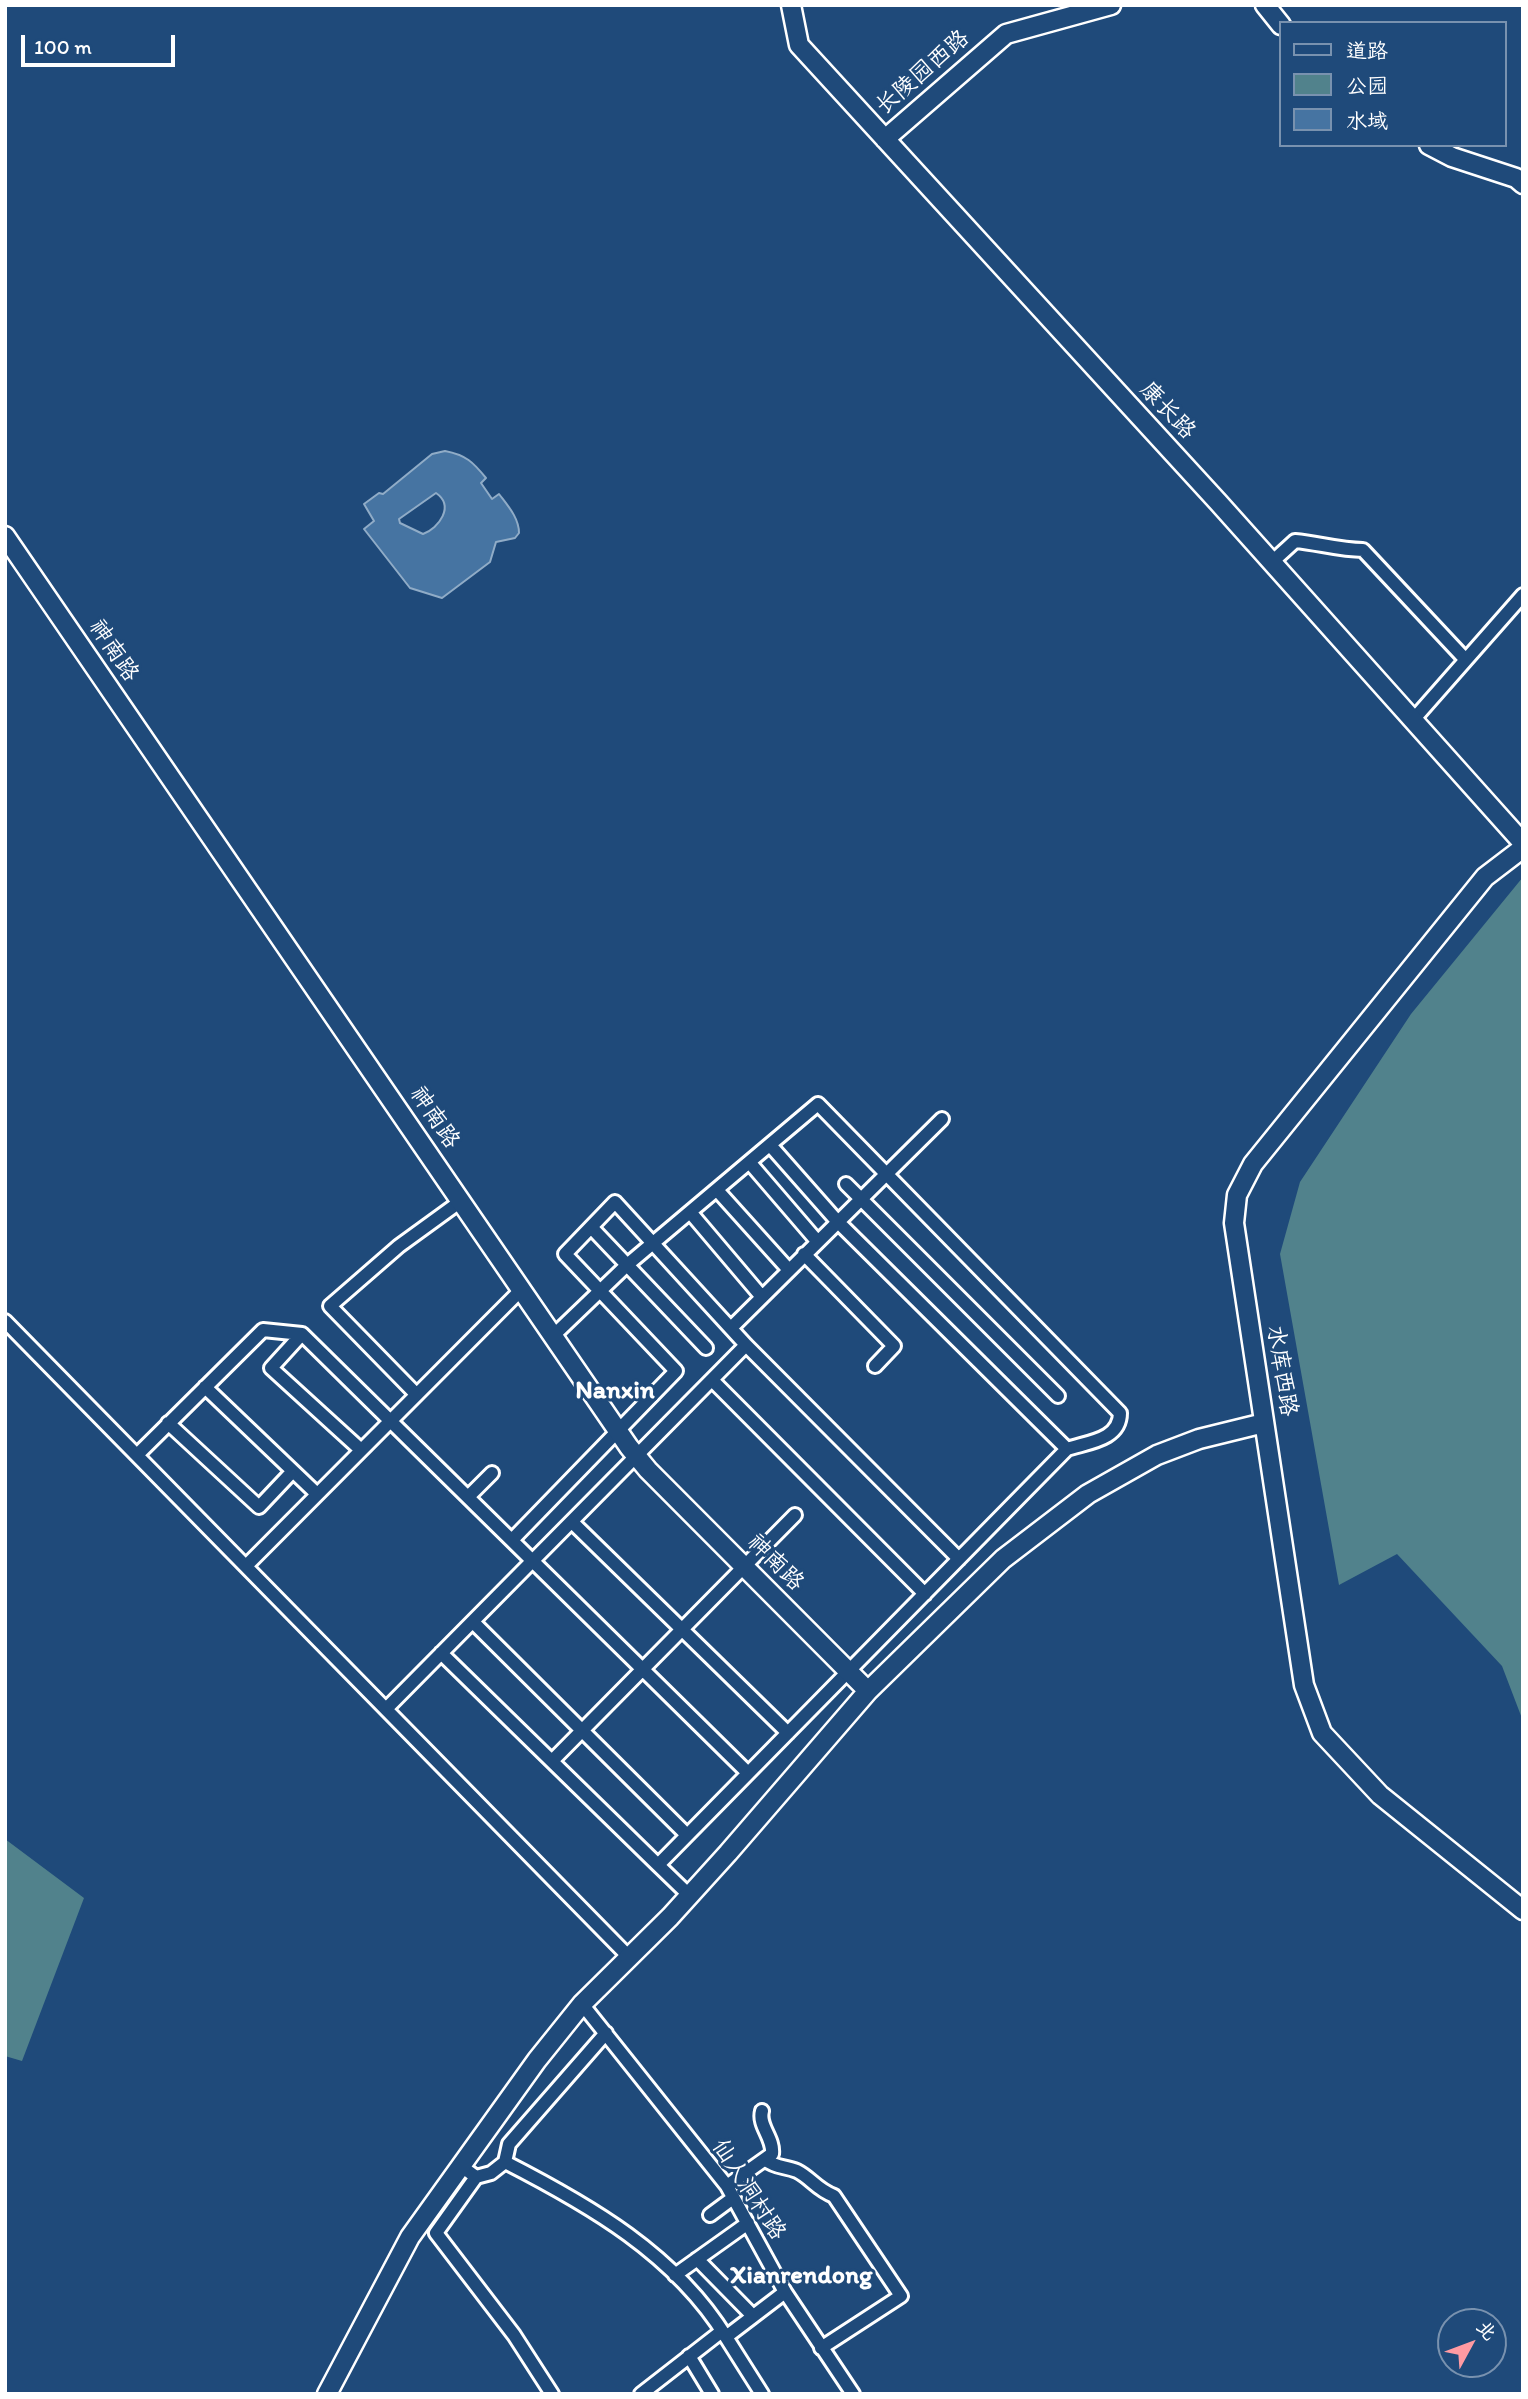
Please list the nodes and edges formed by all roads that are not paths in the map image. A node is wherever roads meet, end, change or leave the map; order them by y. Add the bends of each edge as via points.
1 (791, 5) edge
2 (1111, 5) edge
3 (1265, 5) edge
4 (1280, 24) edge
5 (885, 139) junction
6 (1433, 147) edge
7 (1523, 184) edge
8 (5, 536) edge
9 (1272, 562) junction
10 (1523, 595) edge
11 (1465, 659) junction
12 (1413, 720) junction
13 (1521, 840) edge
14 (942, 1119) dead end
15 (770, 1145) junction
16 (750, 1163) junction
17 (886, 1173) junction
18 (846, 1184) dead end
19 (717, 1190) junction
20 (861, 1198) junction
21 (461, 1201) junction
22 (690, 1212) junction
23 (837, 1221) junction
24 (591, 1227) junction
25 (817, 1241) junction
26 (654, 1242) junction
27 (804, 1254) junction
28 (627, 1265) junction
29 (789, 1270) junction
30 (521, 1290) junction
31 (599, 1290) junction
32 (762, 1297) junction
33 (5, 1321) edge
34 (732, 1327) junction
35 (302, 1334) junction
36 (552, 1336) junction
37 (746, 1345) junction
38 (706, 1348) dead end
39 (875, 1366) dead end
40 (712, 1380) junction
41 (205, 1387) junction
42 (416, 1394) junction
43 (1058, 1396) dead end
44 (390, 1421) junction
45 (169, 1423) junction
46 (1264, 1423) junction
47 (619, 1432) junction
48 (1067, 1449) junction
49 (361, 1450) junction
50 (137, 1455) junction
51 (636, 1456) junction
52 (293, 1471) junction
53 (492, 1473) dead end
54 (317, 1494) junction
55 (468, 1497) junction
56 (795, 1515) dead end
57 (572, 1522) junction
58 (512, 1540) junction
59 (959, 1559) junction
60 (533, 1561) junction
61 (246, 1566) junction
62 (744, 1567) junction
63 (925, 1594) junction
64 (472, 1622) junction
65 (682, 1629) junction
66 (442, 1653) junction
67 (643, 1669) junction
68 (849, 1671) junction
69 (868, 1691) junction
70 (386, 1709) junction
71 (582, 1731) junction
72 (788, 1733) junction
73 (552, 1761) junction
74 (748, 1773) junction
75 (687, 1835) junction
76 (658, 1865) junction
77 (690, 1896) junction
78 (1523, 1910) edge
79 (630, 1958) junction
80 (582, 2004) junction
81 (606, 2033) junction
82 (762, 2111) dead end
83 (766, 2160) junction
84 (505, 2162) junction
85 (461, 2166) junction
86 (476, 2177) junction
87 (730, 2192) junction
88 (710, 2215) dead end
89 (748, 2223) junction
90 (697, 2259) junction
91 (675, 2275) junction
92 (785, 2292) junction
93 (753, 2316) junction
94 (724, 2334) junction
95 (821, 2348) junction
96 (689, 2356) junction
97 (759, 2393) edge
98 (327, 2394) edge
99 (552, 2394) edge
100 (642, 2394) edge
101 (712, 2394) edge
102 (853, 2394) edge

1 - 5 street, 康长路 via 799,46
2 - 5 street, 长陵园西路 via 1006,34
3 - 4 street
5 - 9 street, 康长路
6 - 7 street
8 - 21 street, 神南路
9 - 11 street via 1295,541 1363,550
9 - 12 street, 康长路
10 - 11 street
11 - 12 street
12 - 13 street, 康长路
13 - 46 street, 水库西路 via 1485,877 1242,1182 1234,1223
14 - 17 street
15 - 16 street
15 - 17 street via 818,1104
15 - 23 street
16 - 19 street
16 - 25 street
17 - 20 street
17 - 48 street via 1120,1413 1113,1434
18 - 20 street
19 - 22 street
19 - 29 street
20 - 23 street
20 - 43 street
21 - 30 street, 神南路
21 - 42 street via 399,1246 330,1307
22 - 26 street
22 - 32 street
23 - 25 street
23 - 48 street
24 - 26 street via 615,1202
24 - 28 street
24 - 31 street via 565,1254
25 - 27 street
26 - 28 street
26 - 34 street
27 - 29 street
27 - 39 street via 894,1346
28 - 31 street
28 - 38 street
29 - 32 street
30 - 36 street, 神南路
30 - 42 street
31 - 36 street
31 - 47 street via 676,1371
32 - 34 street
33 - 50 street
34 - 37 street
35 - 41 street via 263,1330
35 - 44 street
35 - 49 street via 271,1368
36 - 47 street, 神南路
37 - 40 street
37 - 59 street
40 - 51 street
40 - 63 street
41 - 45 street
41 - 52 street
42 - 44 street
44 - 49 street
44 - 55 street
45 - 50 street
45 - 52 street via 259,1507
46 - 69 street via 1157,1455 1088,1494 1003,1559
46 - 78 street, 水库西路 via 1304,1685 1322,1733 1380,1795
47 - 51 street, 神南路
47 - 58 street
48 - 59 street
49 - 54 street
50 - 61 street
51 - 57 street
51 - 62 street, 神南路
52 - 54 street
53 - 55 street
54 - 61 street
55 - 58 street
56 - 62 street
57 - 60 street
57 - 65 street
58 - 60 street
59 - 63 street
60 - 64 street
60 - 67 street
61 - 70 street
62 - 65 street
62 - 68 street, 神南路
63 - 68 street
64 - 66 street
64 - 71 street
65 - 67 street
65 - 72 street
66 - 70 street
66 - 73 street
67 - 71 street
67 - 74 street
68 - 69 street, 神南路
68 - 72 street
69 - 77 street
70 - 79 street
71 - 73 street
71 - 75 street
72 - 74 street
73 - 76 street
74 - 75 street
75 - 76 street
76 - 77 street
77 - 79 street
79 - 80 street
80 - 81 street, 仙人洞村路
80 - 85 street
81 - 84 street via 509,2144
81 - 87 street, 仙人洞村路
82 - 83 street via 773,2147
83 - 87 street
83 - 95 street via 774,2167 794,2170 816,2189 834,2196 901,2297
84 - 86 street
84 - 91 street via 596,2211
85 - 86 street
85 - 98 street via 410,2237
86 - 99 street via 436,2233 522,2346
87 - 88 street
87 - 89 street, 仙人洞村路
89 - 90 street
89 - 92 street, 仙人洞村路
90 - 91 street
90 - 93 street
91 - 94 street
92 - 93 street
92 - 95 street, 仙人洞村路
93 - 94 street
94 - 96 street
94 - 97 street
95 - 102 street, 仙人洞村路
96 - 100 street
96 - 101 street

